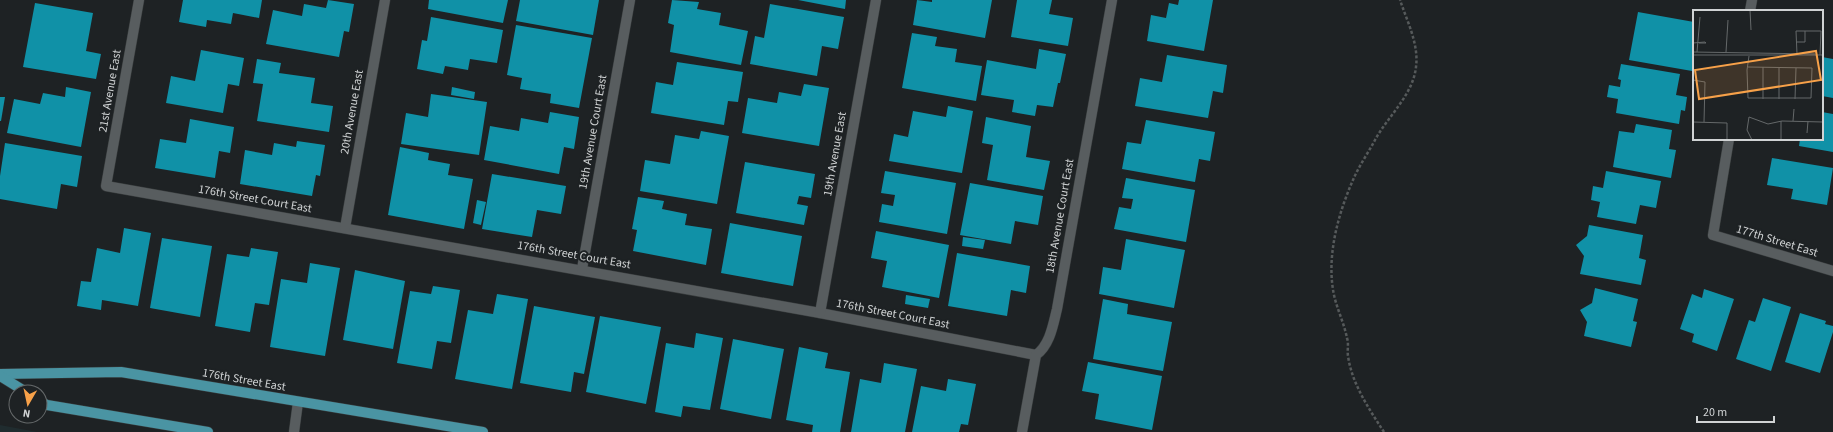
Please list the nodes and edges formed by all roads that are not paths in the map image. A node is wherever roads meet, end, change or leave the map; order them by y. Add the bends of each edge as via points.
1 (139, 0) edge
2 (385, 0) edge
3 (630, 0) edge
4 (876, 0) edge
5 (1112, 0) edge
6 (1752, 0) edge
7 (1750, 10) edge
8 (1729, 140) edge
9 (106, 186) joint
10 (345, 228) junction
11 (582, 269) junction
12 (1833, 271) edge
13 (820, 313) junction
14 (1036, 356) junction
15 (0, 375) edge
16 (14, 384) edge
17 (298, 402) junction
18 (48, 405) edge
19 (208, 432) edge
20 (294, 432) edge
21 (483, 432) edge
22 (1022, 432) edge

1 - 9 street, 21st Avenue East
2 - 10 street, 20th Avenue East
3 - 11 street, 19th Avenue Court East
4 - 13 street, 19th Avenue East
5 - 14 street, 18th Avenue Court East via 1057,309 1052,331
6 - 7 street
8 - 12 street, 177th Street East via 1713,235
9 - 10 street, 176th Street Court East
10 - 11 street, 176th Street Court East
11 - 13 street, 176th Street Court East
13 - 14 street, 176th Street Court East
14 - 22 street, 18th Avenue Court East
15 - 16 main road, 176th Street East
15 - 17 main road, 176th Street East via 122,372
17 - 20 street
17 - 21 main road, 176th Street East
18 - 19 main road

